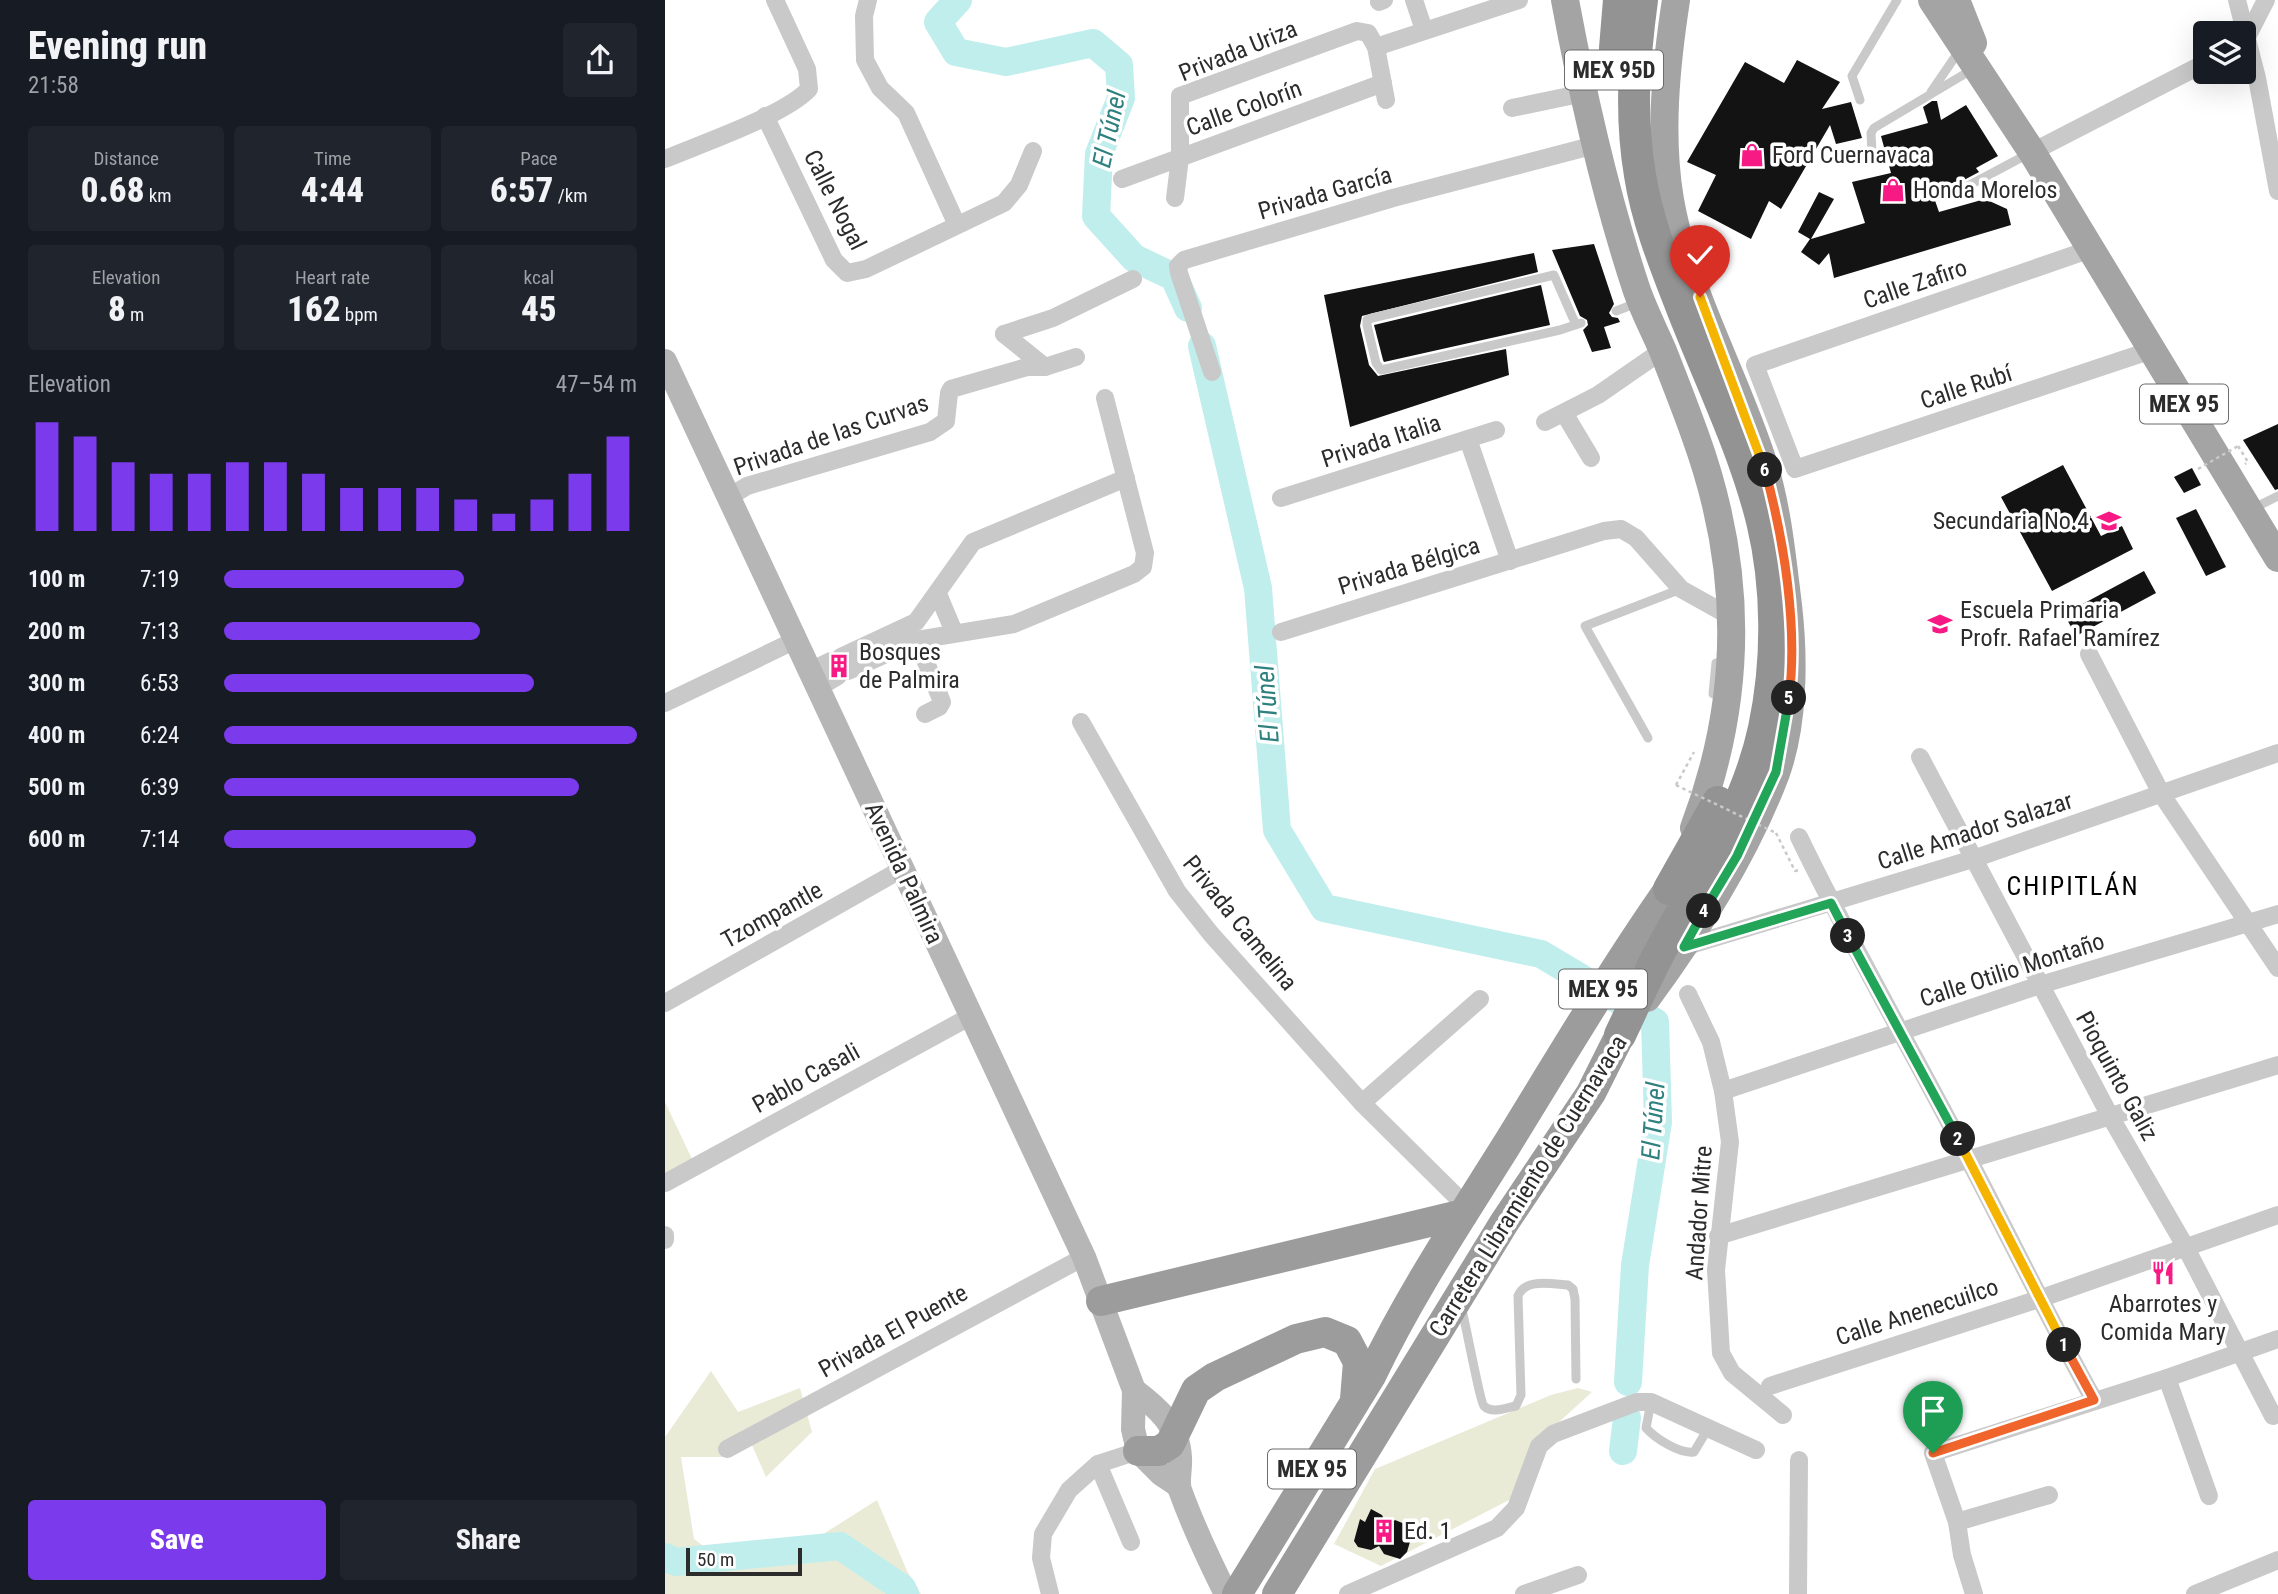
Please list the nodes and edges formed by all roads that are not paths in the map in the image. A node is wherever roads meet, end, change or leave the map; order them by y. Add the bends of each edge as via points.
1 (775, 0) edge
2 (868, 0) edge
3 (1414, 0) edge
4 (1519, 0) edge
5 (1619, 0) edge
6 (1642, 0) edge
7 (1667, 0) edge
8 (1676, 0) edge
9 (1692, 0) edge
10 (1897, 0) edge
11 (1924, 0) edge
12 (1932, 0) edge
13 (1956, 0) edge
14 (2237, 0) edge
15 (2266, 0) edge
16 (1569, 7) edge
17 (2241, 21) edge
18 (2256, 21) edge
19 (1424, 30) junction
20 (1372, 40) junction
21 (1671, 51) junction
22 (1969, 58) junction
23 (2193, 69) edge
24 (2256, 75) edge
25 (1666, 90) junction
26 (1584, 93) junction
27 (1929, 96) junction
28 (1860, 100) dead end
29 (1512, 108) dead end
30 (765, 116) junction
31 (1595, 145) junction
32 (1033, 151) dead end
33 (2032, 152) junction
34 (1872, 153) dead end
35 (1180, 158) junction
36 (665, 159) edge
37 (1122, 179) dead end
38 (2278, 191) edge
39 (1949, 196) dead end
40 (1175, 198) dead end
41 (957, 225) junction
42 (1646, 228) junction
43 (2091, 249) junction
44 (1133, 279) dead end
45 (1578, 324) joint
46 (1663, 351) junction
47 (2152, 351) junction
48 (1076, 357) dead end
49 (665, 361) edge
50 (1045, 368) junction
51 (1212, 372) dead end
52 (1105, 398) dead end
53 (1564, 413) junction
54 (1545, 422) dead end
55 (1496, 430) dead end
56 (1468, 439) junction
57 (1591, 458) dead end
58 (1795, 470) joint
59 (1125, 478) junction
60 (2278, 496) edge
61 (729, 497) junction
62 (1281, 499) dead end
63 (2249, 511) junction
64 (2278, 558) edge
65 (1510, 561) junction
66 (1681, 589) junction
67 (938, 594) junction
68 (1729, 621) junction
69 (954, 632) junction
70 (1281, 632) dead end
71 (796, 640) junction
72 (917, 640) junction
73 (2089, 654) dead end
74 (1717, 657) dead end
75 (831, 671) junction
76 (665, 703) edge
77 (925, 714) dead end
78 (1080, 722) dead end
79 (1721, 732) junction
80 (1648, 738) dead end
81 (2278, 753) edge
82 (1920, 757) dead end
83 (2162, 794) junction
84 (1798, 837) dead end
85 (1973, 859) junction
86 (902, 869) junction
87 (1669, 889) junction
88 (1831, 903) junction
89 (2278, 914) edge
90 (2248, 923) junction
91 (1664, 948) junction
92 (2278, 968) edge
93 (2040, 985) junction
94 (1688, 994) dead end
95 (1480, 999) dead end
96 (665, 1003) edge
97 (971, 1016) junction
98 (1899, 1031) junction
99 (1620, 1035) joint
100 (2278, 1065) edge
101 (1723, 1091) junction
102 (1362, 1103) junction
103 (2110, 1116) junction
104 (1969, 1161) junction
105 (665, 1183) edge
106 (1465, 1210) junction
107 (2278, 1215) edge
108 (1718, 1236) junction
109 (2185, 1246) junction
110 (1084, 1257) junction
111 (1459, 1297) junction
112 (2039, 1299) junction
113 (1101, 1301) junction
114 (2278, 1339) edge
115 (2241, 1352) junction
116 (2167, 1378) junction
117 (1576, 1379) dead end
118 (1770, 1386) dead end
119 (1134, 1390) junction
120 (1355, 1399) junction
121 (2094, 1400) junction
122 (1651, 1402) junction
123 (1783, 1415) dead end
124 (2273, 1416) dead end
125 (1709, 1427) junction
126 (1175, 1432) junction
127 (727, 1449) dead end
128 (1756, 1450) dead end
129 (1138, 1451) junction
130 (1799, 1460) dead end
131 (1098, 1464) junction
132 (1179, 1486) junction
133 (2049, 1494) dead end
134 (2209, 1496) dead end
135 (1957, 1522) junction
136 (1131, 1542) dead end
137 (2278, 1560) edge
138 (1578, 1575) dead end
139 (1050, 1594) edge
140 (1226, 1594) edge
141 (1237, 1594) edge
142 (1277, 1594) edge
143 (1348, 1594) edge
144 (1524, 1594) edge
145 (1798, 1594) edge
146 (1974, 1594) edge
147 (2195, 1594) edge

1 - 30 street via 807,69 809,89
2 - 41 street via 865,60 880,88 906,113
3 - 19 street
4 - 19 street, Privada Uriza
5 - 42 highway, MEX 95D via 1615,108 1624,180
6 - 42 highway, MEX 95D via 1633,107
7 - 25 main road
8 - 21 main road, Carretera Libramiento de Cuernavaca / MEX 95
9 - 21 main road
10 - 28 lane via 1852,76
11 - 22 main road
12 - 22 main road, MEX 95
13 - 22 main road, MEX 95
14 - 17 street
15 - 18 street
16 - 26 main road, Carretera Libramiento de Cuernavaca / MEX 95
19 - 20 street, Privada Uriza
20 - 35 street, Privada Uriza via 1357,31 1180,96
20 - 35 street, Calle Colorín via 1385,91
21 - 25 main road, Carretera Libramiento de Cuernavaca / MEX 95
22 - 27 lane
22 - 27 lane
22 - 33 main road, MEX 95
23 - 33 street
24 - 38 street
25 - 91 main road, Carretera Libramiento de Cuernavaca / MEX 95 via 1670,201 1682,248 1763,463 1777,514 1793,650 1776,772 1737,856
26 - 29 street
26 - 31 main road, Carretera Libramiento de Cuernavaca / MEX 95
27 - 34 lane via 1874,128
30 - 36 street
30 - 41 street, Calle Nogal via 834,260 847,274
31 - 46 main road, Carretera Libramiento de Cuernavaca / MEX 95 via 1629,306
31 - 51 street, Privada García via 1184,260 1179,273
32 - 41 street via 1019,185 1004,203
33 - 39 lane
33 - 43 main road, MEX 95
35 - 37 street, Calle Colorín
35 - 40 street, Privada Uriza
42 - 87 highway, MEX 95D via 1661,300 1729,477 1746,560 1752,624 1749,696 1738,757
42 - 91 highway, MEX 95D via 1747,472 1762,522 1774,652 1754,771
43 - 47 main road, MEX 95
43 - 58 street, Calle Zafiro via 1755,365
44 - 50 street via 1053,318 1004,334
45 - 45 lane via 1381,370 1367,320 1554,275
46 - 53 street
46 - 68 main road, Carretera Libramiento de Cuernavaca / MEX 95 via 1712,486 1729,574
47 - 58 street, Calle Rubí
47 - 63 main road, MEX 95
48 - 50 street, Privada de las Curvas
49 - 61 main road, Avenida Palmira
50 - 61 street, Privada de las Curvas via 1027,367 951,388 946,421 930,432 747,486
52 - 59 street
53 - 54 street
53 - 57 street
55 - 56 street, Privada Italia
56 - 62 street, Privada Italia
56 - 65 street, Privada Bélgica
59 - 67 street via 973,542
59 - 69 street via 1145,552 1143,567 1014,624
60 - 63 lane
61 - 71 main road, Avenida Palmira
63 - 64 main road, MEX 95
65 - 66 street via 1621,529 1636,538
65 - 70 street, Privada Bélgica
66 - 68 street
66 - 80 lane via 1585,626
67 - 69 street
67 - 75 street via 916,622
68 - 79 main road, Carretera Libramiento de Cuernavaca / MEX 95 via 1730,691
69 - 72 street
71 - 75 main road, Avenida Palmira
71 - 76 street
72 - 75 street
72 - 77 street via 942,702
73 - 83 street
74 - 79 lane via 1713,698
75 - 86 main road, Avenida Palmira
78 - 102 street, Privada Camelina via 1177,891
79 - 87 main road, Carretera Libramiento de Cuernavaca / MEX 95 via 1708,785
81 - 83 street, Calle Amador Salazar
82 - 85 street, Pioquinto Galiz
83 - 85 street, Calle Amador Salazar
83 - 90 street
84 - 88 street
85 - 88 street, Calle Amador Salazar
85 - 93 street, Pioquinto Galiz
86 - 96 street, Tzompantle
86 - 97 main road, Avenida Palmira
87 - 91 highway, Carretera Libramiento de Cuernavaca / MEX 95
88 - 91 street, Calle Amador Salazar
88 - 98 street
89 - 90 street, Calle Otilio Montaño
90 - 92 street
90 - 93 street, Calle Otilio Montaño
91 - 99 highway, MEX 95D
91 - 106 highway, Carretera Libramiento de Cuernavaca / MEX 95 via 1494,1164
93 - 98 street, Calle Otilio Montaño
93 - 103 street, Pioquinto Galiz
94 - 101 street, Andador Mitre via 1711,1042
95 - 102 street
97 - 105 street, Pablo Casali
97 - 110 main road, Avenida Palmira
98 - 101 street, Calle Otilio Montaño
98 - 104 street
99 - 111 highway, Carretera Libramiento de Cuernavaca / MEX 95 via 1591,1093
100 - 103 street
101 - 108 street, Andador Mitre via 1730,1142
102 - 106 street, Privada Camelina
103 - 104 street
103 - 109 street, Pioquinto Galiz
104 - 108 street
104 - 112 street
106 - 113 highway
106 - 120 highway, Carretera Libramiento de Cuernavaca / MEX 95
107 - 109 street, Calle Anenecuilco
108 - 123 street, Andador Mitre via 1721,1353 1732,1373
109 - 112 street, Calle Anenecuilco
109 - 115 street, Pioquinto Galiz
110 - 113 main road, Avenida Palmira
110 - 127 street, Privada El Puente
111 - 117 lane via 1479,1399 1486,1408 1516,1406 1520,1401 1518,1296 1527,1284 1573,1289
111 - 142 highway, Carretera Libramiento de Cuernavaca / MEX 95
112 - 118 street, Calle Anenecuilco
112 - 121 street
113 - 119 main road, Avenida Palmira
114 - 115 street
115 - 116 street
115 - 124 street, Pioquinto Galiz
116 - 121 street
116 - 134 street
119 - 126 main road via 1165,1415
119 - 129 main road, Avenida Palmira via 1132,1415
120 - 126 highway via 1358,1362 1347,1341 1325,1332 1296,1339 1215,1377 1196,1390
120 - 141 highway, Carretera Libramiento de Cuernavaca / MEX 95
121 - 135 street via 1933,1453
122 - 125 street
122 - 125 lane via 1646,1428 1687,1453 1694,1452
122 - 143 street via 1637,1402 1553,1434 1539,1446 1516,1508 1497,1528
125 - 128 street
126 - 129 highway via 1165,1448
126 - 132 main road via 1180,1452
129 - 131 street
129 - 132 main road
130 - 145 street
131 - 136 street
131 - 139 street via 1069,1490 1043,1534 1041,1558
132 - 140 main road
133 - 135 street
135 - 146 street
137 - 147 street
138 - 144 street

